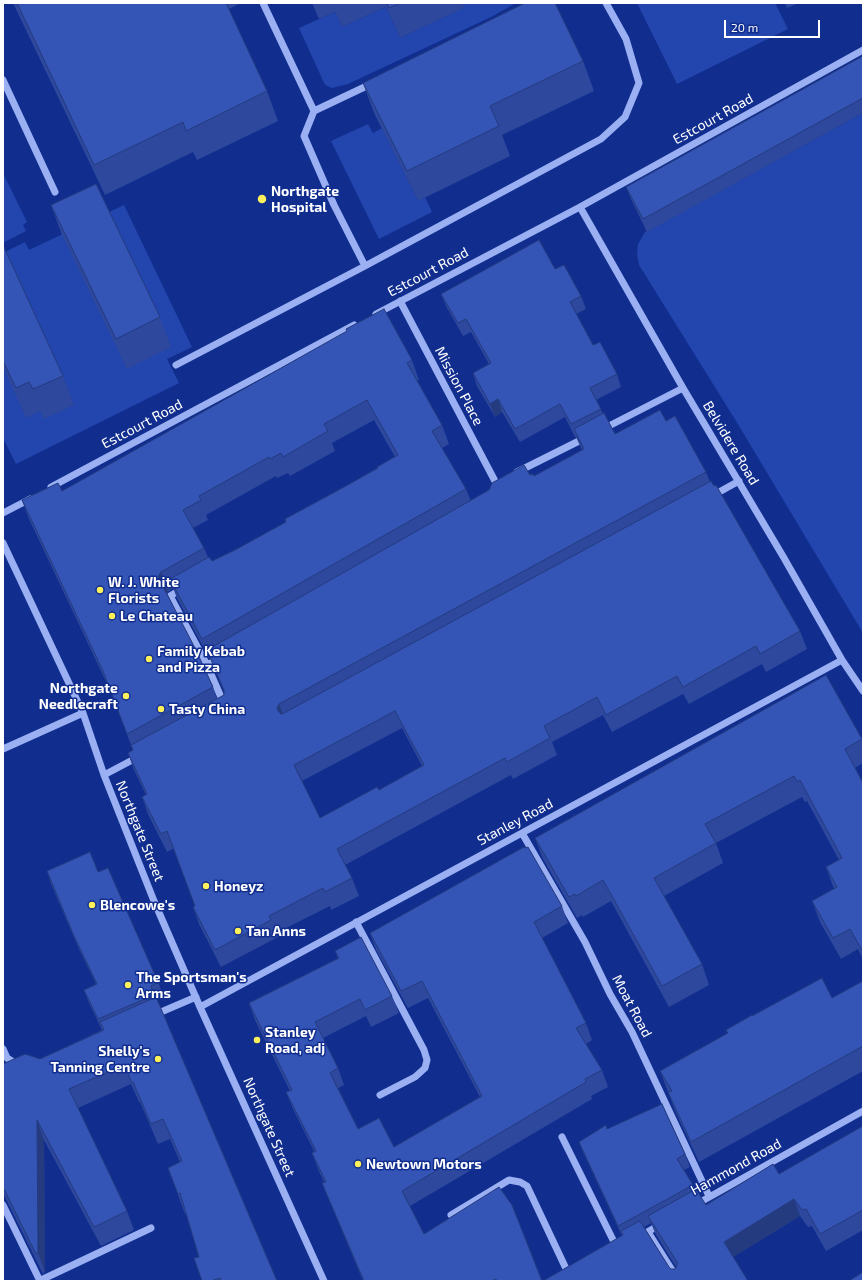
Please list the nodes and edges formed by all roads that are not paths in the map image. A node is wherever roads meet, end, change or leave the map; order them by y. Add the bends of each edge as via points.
1 (263, 3) edge
2 (606, 3) edge
3 (863, 50) edge
4 (382, 79) edge
5 (3, 80) edge
6 (314, 111) junction
7 (55, 192) dead end
8 (580, 208) junction
9 (365, 266) junction
10 (400, 301) junction
11 (372, 316) edge
12 (358, 323) edge
13 (176, 365) dead end
14 (683, 388) junction
15 (739, 481) junction
16 (45, 491) edge
17 (38, 494) edge
18 (704, 500) edge
19 (3, 513) edge
20 (3, 543) edge
21 (190, 585) edge
22 (228, 653) edge
23 (842, 660) junction
24 (207, 665) junction
25 (863, 691) edge
26 (83, 713) junction
27 (220, 713) edge
28 (3, 749) edge
29 (144, 753) edge
30 (104, 775) junction
31 (522, 833) junction
32 (356, 922) junction
33 (196, 996) junction
34 (200, 1006) junction
35 (145, 1018) edge
36 (3, 1049) edge
37 (27, 1067) edge
38 (380, 1095) dead end
39 (863, 1111) edge
40 (562, 1137) dead end
41 (709, 1196) junction
42 (3, 1205) edge
43 (689, 1208) edge
44 (451, 1215) edge
45 (668, 1220) edge
46 (152, 1228) dead end
47 (648, 1232) junction
48 (623, 1245) junction
49 (610, 1252) edge
50 (576, 1271) edge
51 (40, 1281) edge
52 (324, 1281) edge
53 (680, 1281) edge

1 - 6 street
2 - 9 street via 626,39 639,84 625,117 601,140
3 - 8 street, Estcourt Road
4 - 6 street
5 - 7 street
6 - 9 street via 304,136 334,205
8 - 10 street, Estcourt Road
8 - 14 street, Belvidere Road
9 - 13 street
10 - 11 street, Estcourt Road
10 - 14 street, Mission Place via 495,486 506,478
12 - 16 street, Estcourt Road
14 - 15 street, Belvidere Road
15 - 18 street
15 - 23 street, Belvidere Road
17 - 19 street
20 - 26 street, Northgate Street
21 - 24 street via 170,596
22 - 24 street
23 - 25 street, Belvidere Road
23 - 31 street, Stanley Road
24 - 27 street via 226,709
26 - 28 street
26 - 30 street, Northgate Street
29 - 30 street
30 - 33 street, Northgate Street via 154,901
31 - 32 street, Stanley Road
31 - 41 street, Moat Road via 585,942 632,1032
32 - 34 street, Stanley Road
32 - 38 street via 427,1060 425,1068 415,1077
33 - 34 street, Northgate Street
33 - 35 street
34 - 52 street, Northgate Street
36 - 37 street via 7,1058 17,1065
39 - 41 street, Hammond Road
40 - 48 street
41 - 43 street, Hammond Road
42 - 51 street
44 - 50 street via 509,1180 520,1182 527,1186 566,1277
45 - 47 street
46 - 51 street
47 - 48 street
47 - 53 street
48 - 49 street

